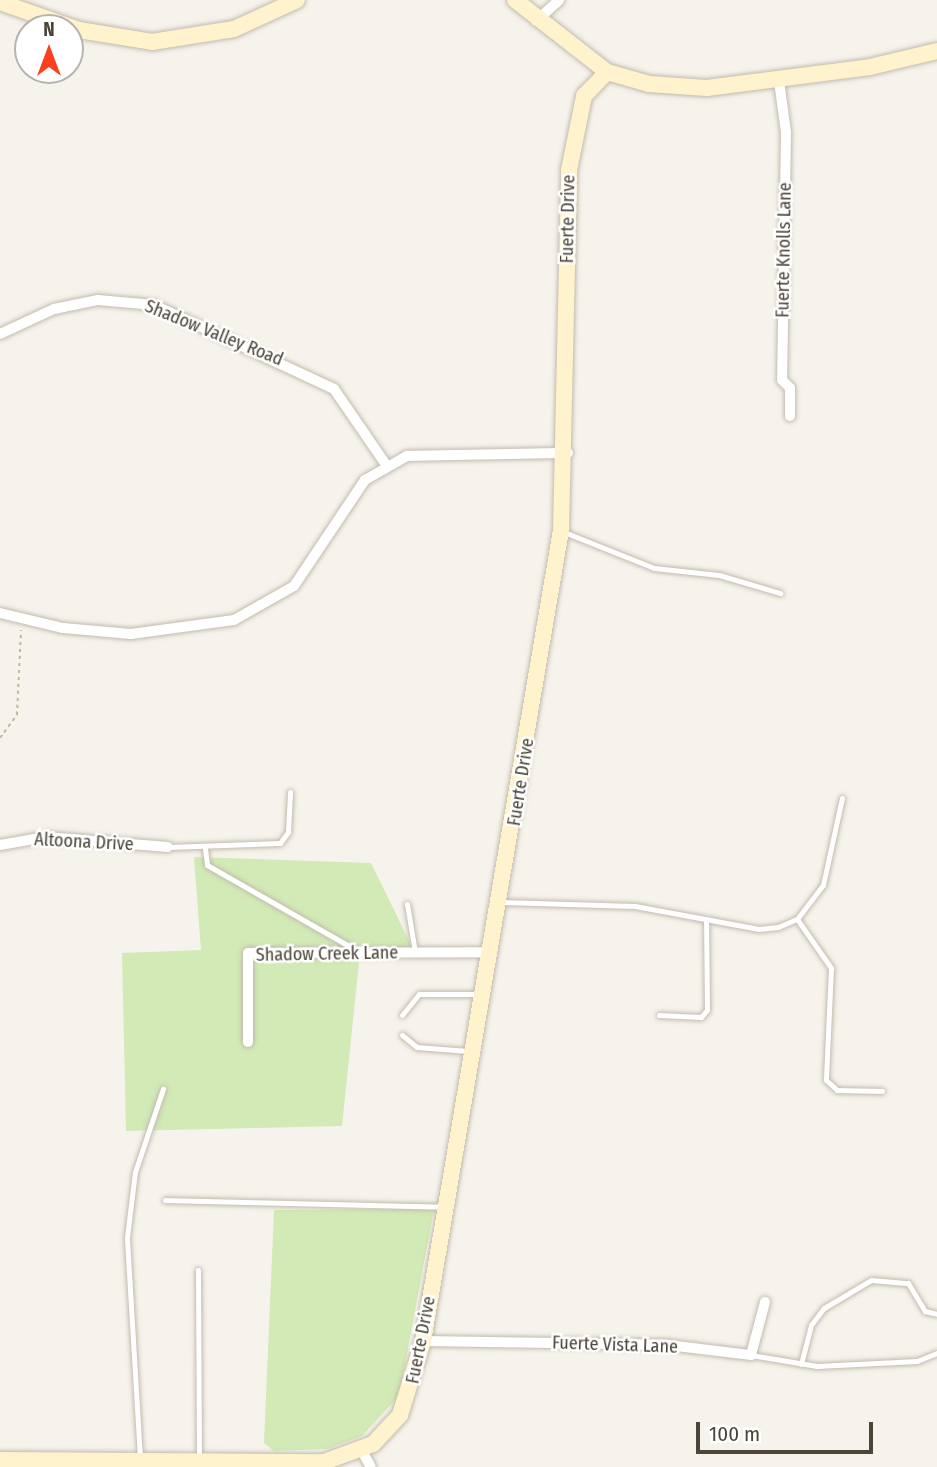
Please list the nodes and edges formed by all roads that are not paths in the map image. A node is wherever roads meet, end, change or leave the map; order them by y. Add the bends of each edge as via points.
1 (297, 0) edge
2 (515, 0) edge
3 (559, 0) edge
4 (0, 2) edge
5 (536, 21) junction
6 (937, 51) edge
7 (607, 72) junction
8 (779, 81) junction
9 (0, 334) edge
10 (790, 416) dead end
11 (568, 453) junction
12 (387, 466) junction
13 (561, 530) junction
14 (780, 593) dead end
15 (0, 613) edge
16 (290, 792) dead end
17 (842, 798) dead end
18 (0, 845) edge
19 (168, 847) joint
20 (205, 848) junction
21 (502, 902) junction
22 (407, 904) dead end
23 (706, 919) junction
24 (797, 919) junction
25 (415, 952) junction
26 (492, 952) junction
27 (360, 953) junction
28 (485, 995) junction
29 (402, 1015) dead end
30 (659, 1015) dead end
31 (402, 1035) dead end
32 (248, 1042) dead end
33 (475, 1052) junction
34 (163, 1089) dead end
35 (882, 1091) dead end
36 (165, 1200) dead end
37 (445, 1207) junction
38 (198, 1270) dead end
39 (765, 1302) dead end
40 (937, 1314) edge
41 (423, 1341) junction
42 (937, 1353) edge
43 (751, 1355) junction
44 (802, 1364) junction
45 (362, 1451) junction
46 (0, 1460) edge
47 (199, 1462) junction
48 (130, 1463) edge
49 (371, 1467) edge

1 - 4 street via 234,29 152,42 79,30
2 - 5 street
3 - 5 street
5 - 7 street
6 - 8 street
7 - 8 street via 670,87
7 - 11 street, Fuerte Drive via 584,96 570,148
8 - 10 street, Fuerte Knolls Lane via 786,132 782,380 790,388
9 - 12 street, Shadow Valley Road via 54,309 98,300 154,305 334,389
11 - 12 street via 430,452
11 - 13 street, Fuerte Drive
12 - 15 street via 350,497 303,577 254,613 131,634 22,622
13 - 14 lane via 654,568 719,575
13 - 21 street, Fuerte Drive
16 - 20 lane via 288,832 280,843
17 - 24 lane via 823,885
18 - 19 street, Altoona Drive via 62,837
19 - 20 lane
20 - 27 lane via 207,865
21 - 23 lane via 635,906
21 - 26 street, Fuerte Drive
22 - 25 lane
23 - 24 lane via 758,929
23 - 30 lane via 707,1010 701,1017
24 - 35 lane via 831,968 826,1080 837,1090
25 - 26 street, Shadow Creek Lane
25 - 27 street, Shadow Creek Lane
26 - 28 street, Fuerte Drive
27 - 32 street, Shadow Creek Lane via 248,953
28 - 29 lane via 419,994
28 - 33 street, Fuerte Drive
31 - 33 lane via 417,1047
33 - 37 street, Fuerte Drive
34 - 48 lane via 138,1162 127,1237
36 - 37 lane
37 - 41 street, Fuerte Drive
38 - 47 lane
39 - 43 street
40 - 44 lane via 925,1311 908,1283 871,1280 824,1308 811,1325
41 - 43 street, Fuerte Vista Lane via 668,1345
41 - 45 street, Fuerte Drive via 400,1415
42 - 44 lane via 917,1361
43 - 44 lane
45 - 47 street, Fuerte Drive via 324,1462
45 - 49 street
46 - 48 street, Fuerte Drive
47 - 48 street, Fuerte Drive

